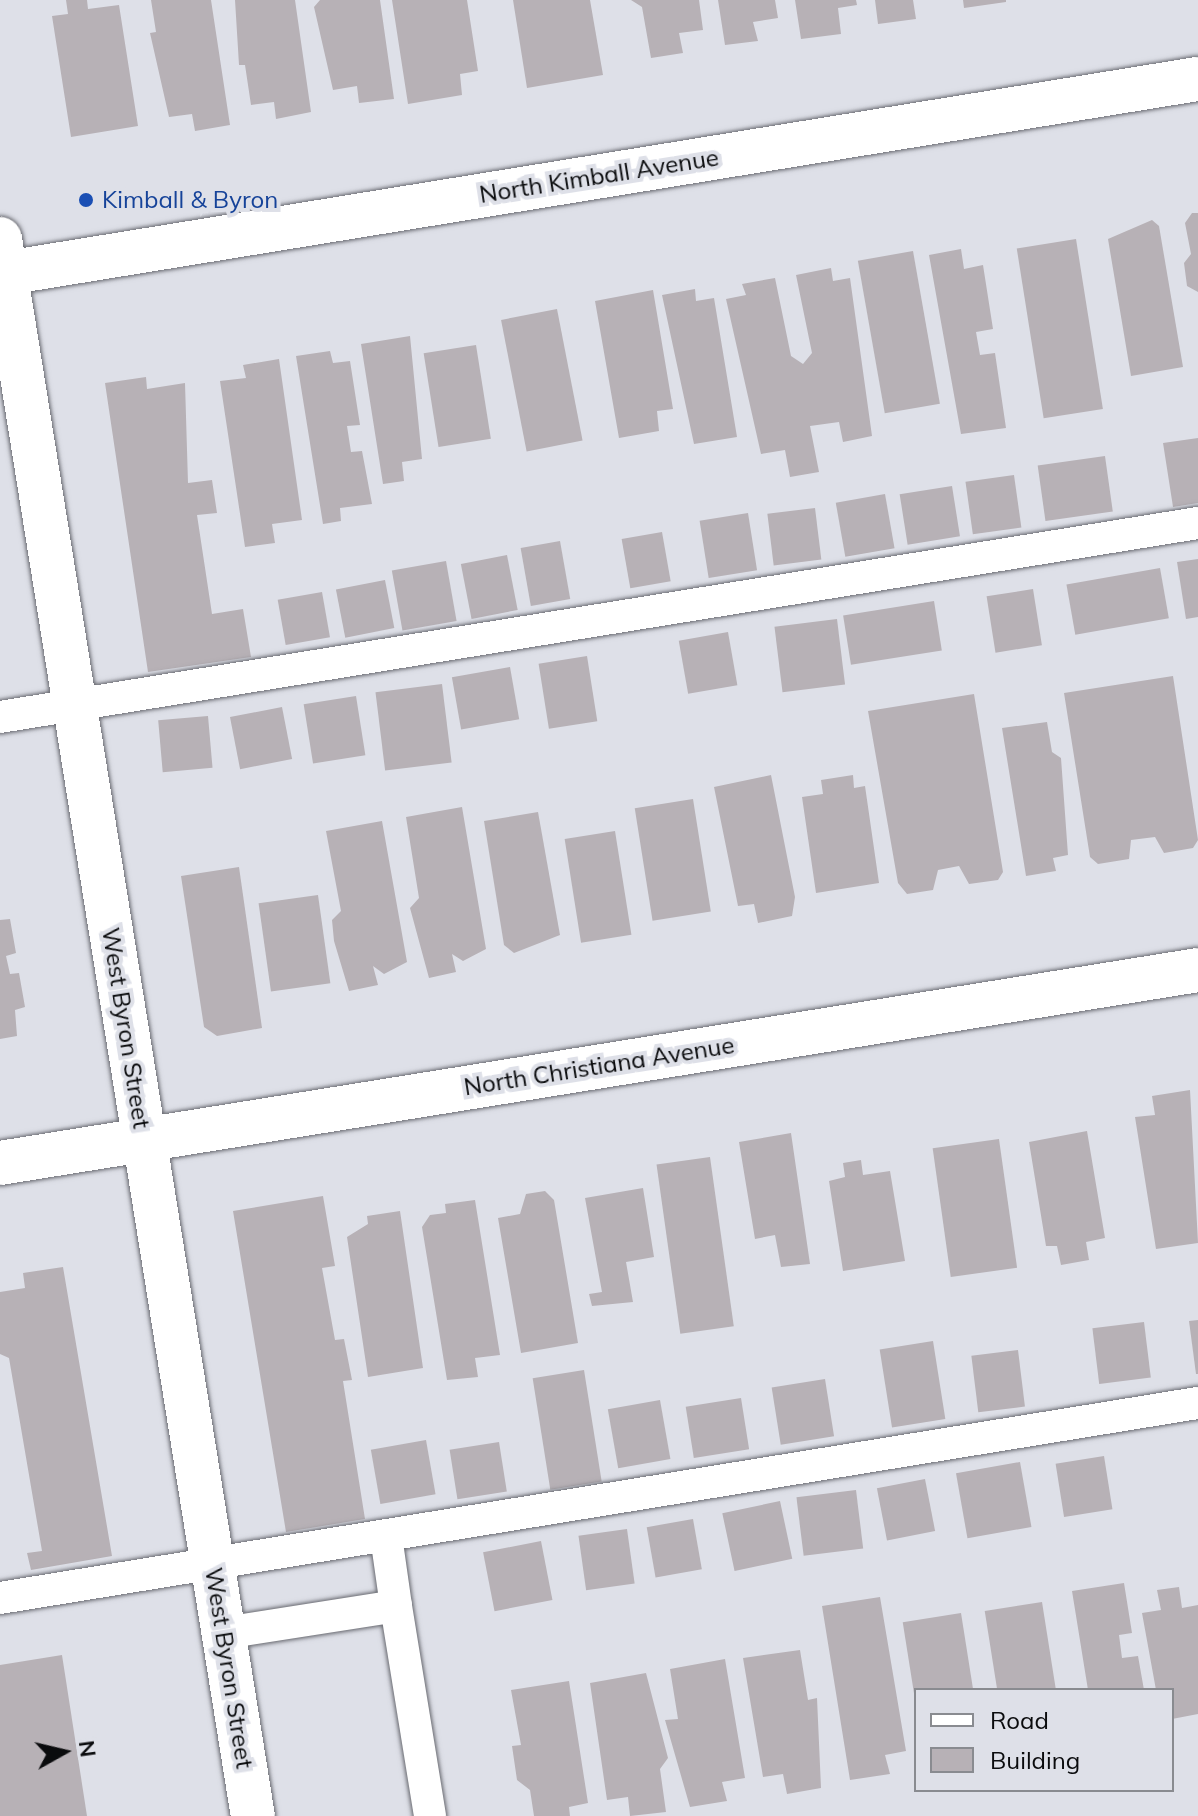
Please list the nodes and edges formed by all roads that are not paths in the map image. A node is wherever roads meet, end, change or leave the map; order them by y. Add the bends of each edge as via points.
1 (1198, 79) edge
2 (2, 262) edge
3 (1198, 523) edge
4 (74, 705) junction
5 (0, 717) edge
6 (1198, 970) edge
7 (144, 1140) junction
8 (0, 1163) edge
9 (1198, 1403) edge
10 (386, 1536) junction
11 (212, 1564) junction
12 (0, 1598) edge
13 (396, 1606) junction
14 (224, 1633) junction
15 (253, 1816) edge
16 (430, 1816) edge

1 - 2 street, North Kimball Avenue
2 - 4 street, West Byron Street
3 - 4 lane
4 - 5 lane
4 - 7 street, West Byron Street
6 - 7 street, North Christiana Avenue
7 - 8 street, North Christiana Avenue
7 - 11 street, West Byron Street
9 - 10 lane
10 - 11 lane
10 - 13 lane
11 - 12 lane
11 - 14 street, West Byron Street
13 - 14 lane
13 - 16 lane
14 - 15 street, West Byron Street

